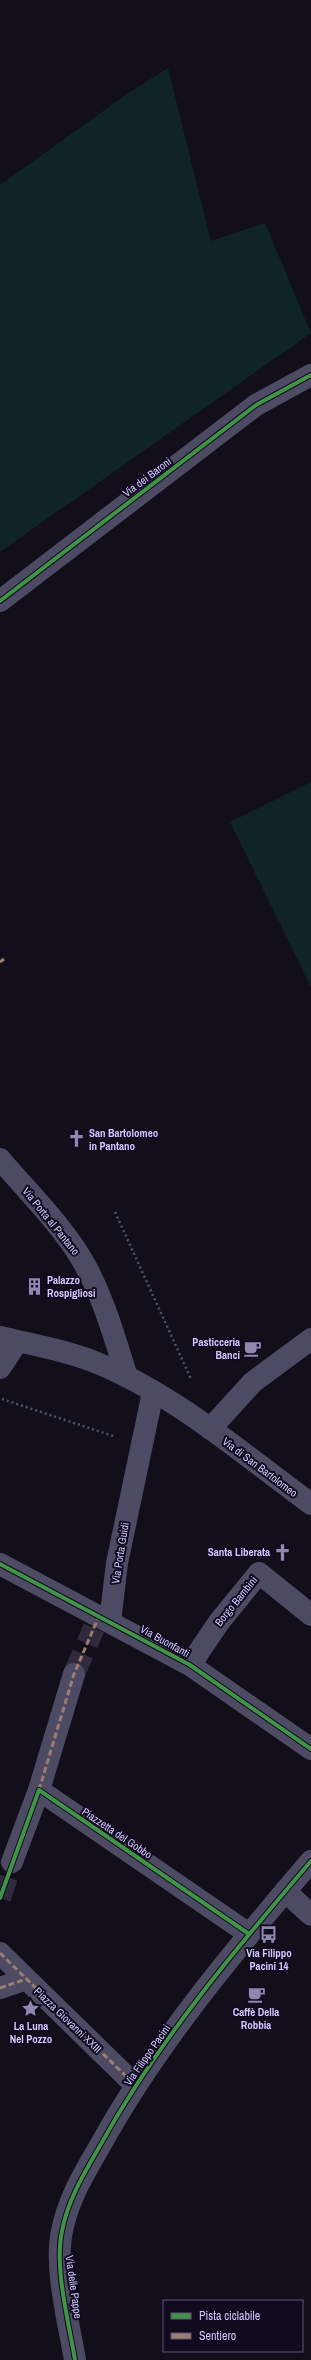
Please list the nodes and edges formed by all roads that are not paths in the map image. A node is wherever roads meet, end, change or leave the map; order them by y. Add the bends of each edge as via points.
1 (311, 375) edge
2 (0, 601) edge
3 (0, 1159) edge
4 (9, 1339) edge
5 (311, 1339) edge
6 (0, 1368) edge
7 (127, 1377) junction
8 (153, 1392) junction
9 (210, 1429) junction
10 (311, 1504) edge
11 (0, 1564) edge
12 (311, 1615) edge
13 (101, 1622) junction
14 (190, 1665) junction
15 (74, 1674) tunnel mouth
16 (311, 1749) edge
17 (39, 1790) junction
18 (311, 1860) edge
19 (12, 1862) tunnel mouth
20 (285, 1891) junction
21 (311, 1915) edge
22 (248, 1934) junction
23 (0, 1953) edge
24 (26, 1979) junction
25 (0, 1988) edge
26 (136, 2086) junction
27 (73, 2194) joint
28 (75, 2360) edge

1 - 2 street, Via dei Baroni via 256,405
3 - 7 street, Via Porta al Pantano via 66,1237 81,1259 107,1313
4 - 6 street
4 - 7 street, Via di San Bartolomeo via 78,1356 102,1364
5 - 9 street via 253,1382
7 - 8 street, Via di San Bartolomeo
8 - 9 street, Via di San Bartolomeo
8 - 13 street, Via Porta Guidi via 117,1563
9 - 10 street, Via di San Bartolomeo
11 - 13 street, Via Buonfanti
12 - 14 street, Borgo Bambini via 259,1573 219,1622
13 - 14 street, Via Buonfanti
14 - 16 street, Via Buonfanti
15 - 17 street
17 - 19 street
17 - 22 street, Piazzetta del Gobbo
18 - 20 street, Via Filippo Pacini
20 - 21 street
20 - 22 street, Via Filippo Pacini
22 - 26 street, Via Filippo Pacini
23 - 24 street, Piazza Giovanni XXIII
24 - 25 street
24 - 26 street, Piazza Giovanni XXIII
26 - 27 street, Via Filippo Pacini
27 - 28 street, Via delle Pappe via 62,2232 59,2257

